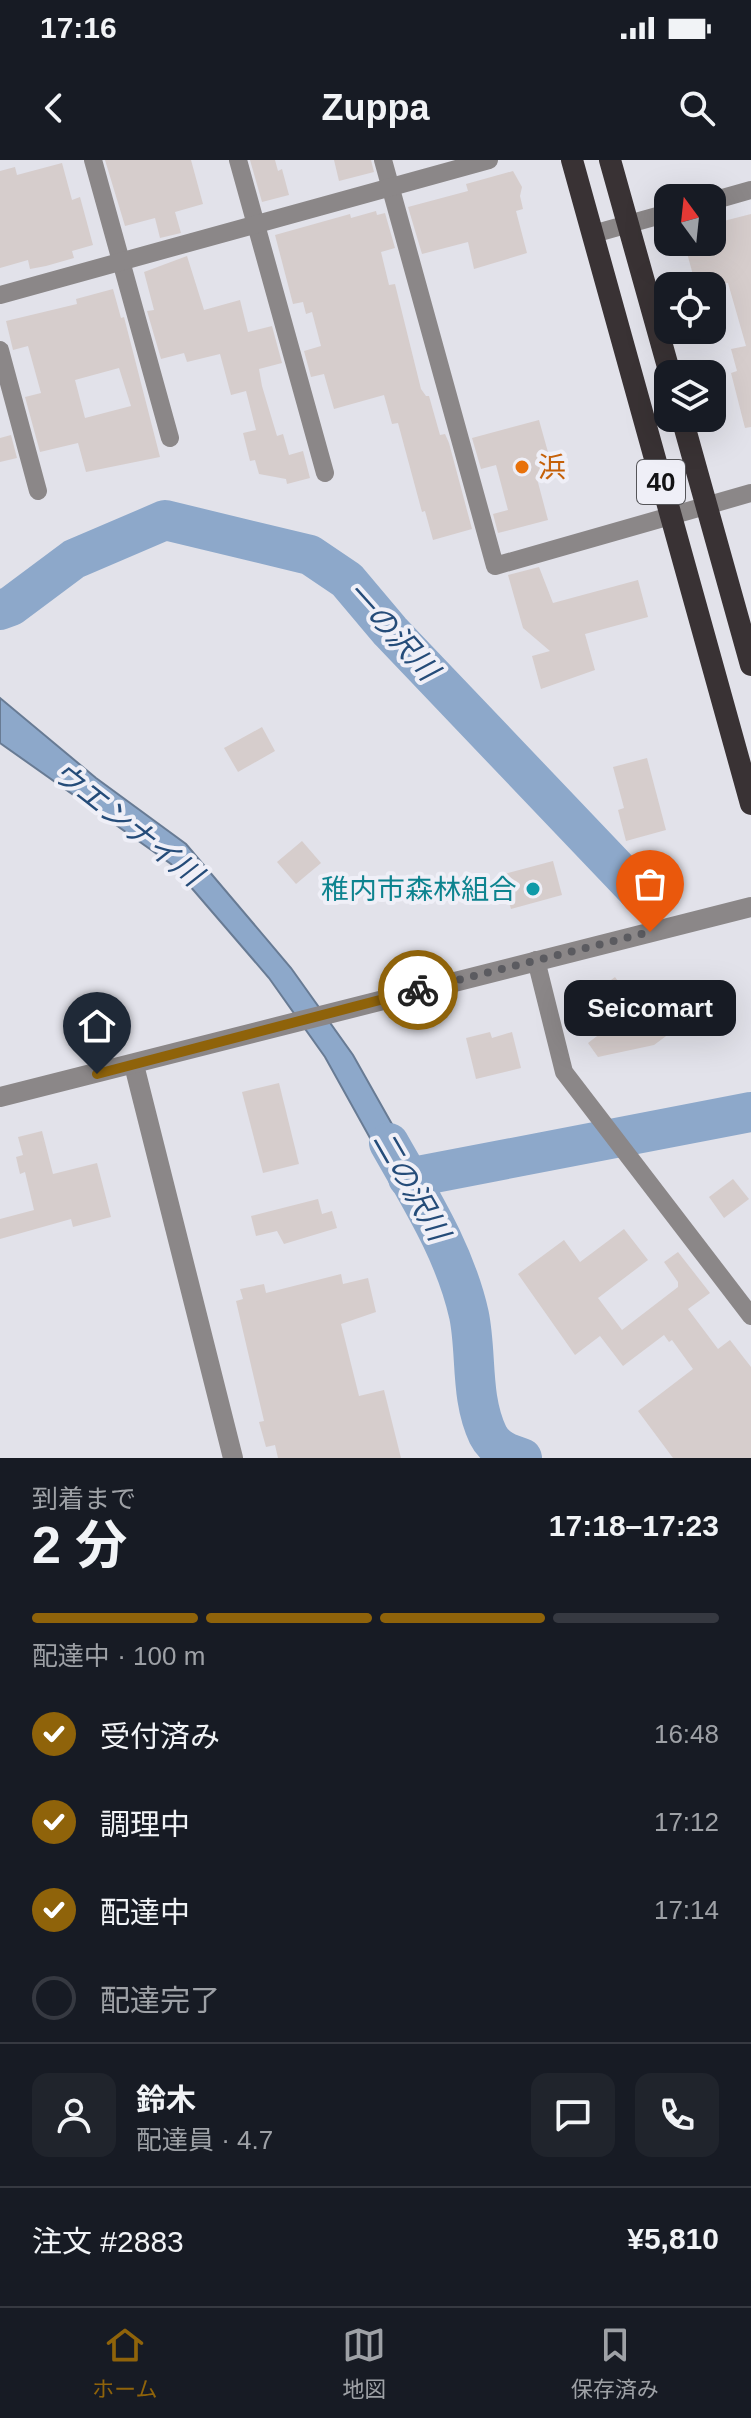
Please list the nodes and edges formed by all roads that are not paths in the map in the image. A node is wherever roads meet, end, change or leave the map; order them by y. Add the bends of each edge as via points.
1 (93, 160) edge
2 (238, 160) edge
3 (383, 160) edge
4 (489, 160) edge
5 (572, 160) edge
6 (610, 160) edge
7 (390, 186) junction
8 (751, 190) edge
9 (726, 197) edge
10 (654, 217) edge
11 (255, 224) junction
12 (628, 224) junction
13 (593, 234) junction
14 (121, 261) junction
15 (0, 295) edge
16 (0, 350) edge
17 (666, 360) edge
18 (686, 432) edge
19 (170, 438) dead end
20 (325, 473) dead end
21 (38, 491) dead end
22 (751, 493) edge
23 (706, 505) junction
24 (670, 516) junction
25 (751, 665) edge
26 (751, 804) edge
27 (751, 907) edge
28 (536, 960) junction
29 (134, 1065) junction
30 (0, 1097) edge
31 (751, 1316) edge
32 (233, 1458) edge

1 - 14 street
2 - 11 street
3 - 7 street
4 - 7 street
5 - 13 highway, 40
6 - 12 highway
7 - 11 street
7 - 24 street via 495,566
8 - 9 street
10 - 12 street
11 - 14 street
11 - 20 street
12 - 13 street
12 - 17 highway
13 - 24 highway, 40
14 - 15 street
14 - 19 street
16 - 21 street
18 - 23 highway, 40
22 - 23 street
23 - 24 street
23 - 25 highway, 40
24 - 26 highway, 40
27 - 28 street
28 - 29 street
28 - 31 street via 564,1072
29 - 30 street
29 - 32 street

